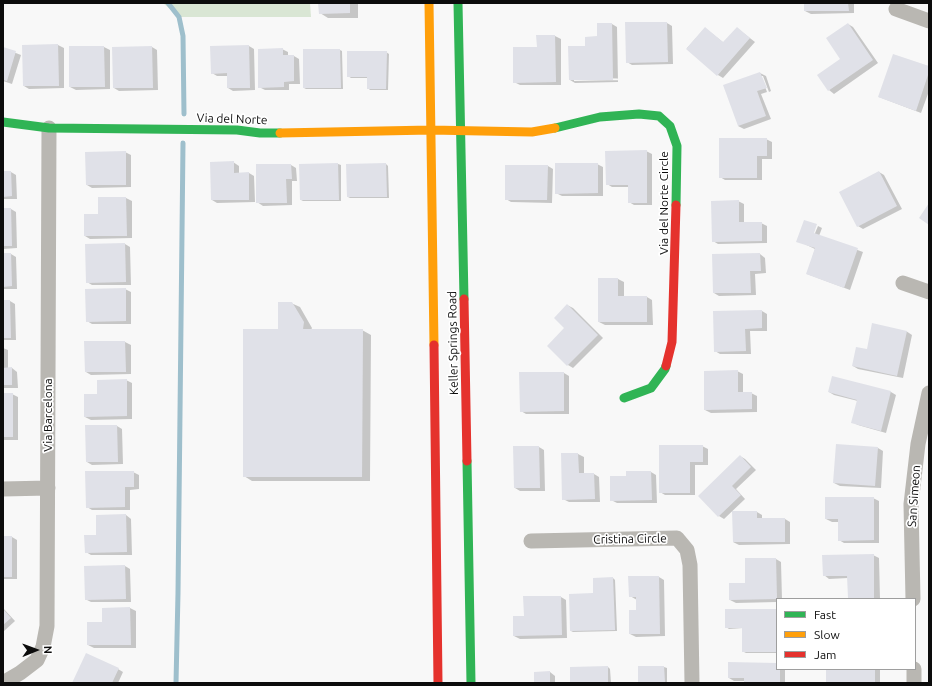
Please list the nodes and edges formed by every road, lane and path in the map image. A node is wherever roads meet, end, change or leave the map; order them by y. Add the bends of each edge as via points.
1 (429, 3) edge
2 (458, 3) edge
3 (896, 9) dead end
4 (929, 21) edge
5 (3, 122) edge
6 (49, 128) junction
7 (431, 130) junction
8 (461, 131) junction
9 (903, 283) dead end
10 (929, 292) edge
11 (929, 393) edge
12 (624, 398) dead end
13 (48, 488) junction
14 (3, 489) edge
15 (531, 541) dead end
16 (913, 598) edge
17 (914, 670) edge
18 (3, 683) edge
19 (438, 683) edge
20 (471, 683) edge
21 (692, 683) edge
22 (914, 683) edge

1 - 7 main road, Keller Springs Road
2 - 8 main road, Keller Springs Road
3 - 4 street
5 - 6 main road, Via del Norte
6 - 7 main road, Via del Norte via 238,130 260,133
6 - 13 street, Via Barcelona
7 - 8 main road, Via del Norte
7 - 19 main road, Keller Springs Road via 439,497
8 - 12 main road, Via del Norte Circle via 532,132 600,117 639,114 659,116 670,126 677,146 672,342 665,369 651,388
8 - 20 main road, Keller Springs Road via 463,497
9 - 10 street
11 - 16 street, San Simeon via 918,444 911,504
13 - 14 street
13 - 18 street, Via Barcelona via 47,626 43,647 37,660
15 - 21 street, Cristina Circle via 677,538 687,550 690,565
17 - 22 street

